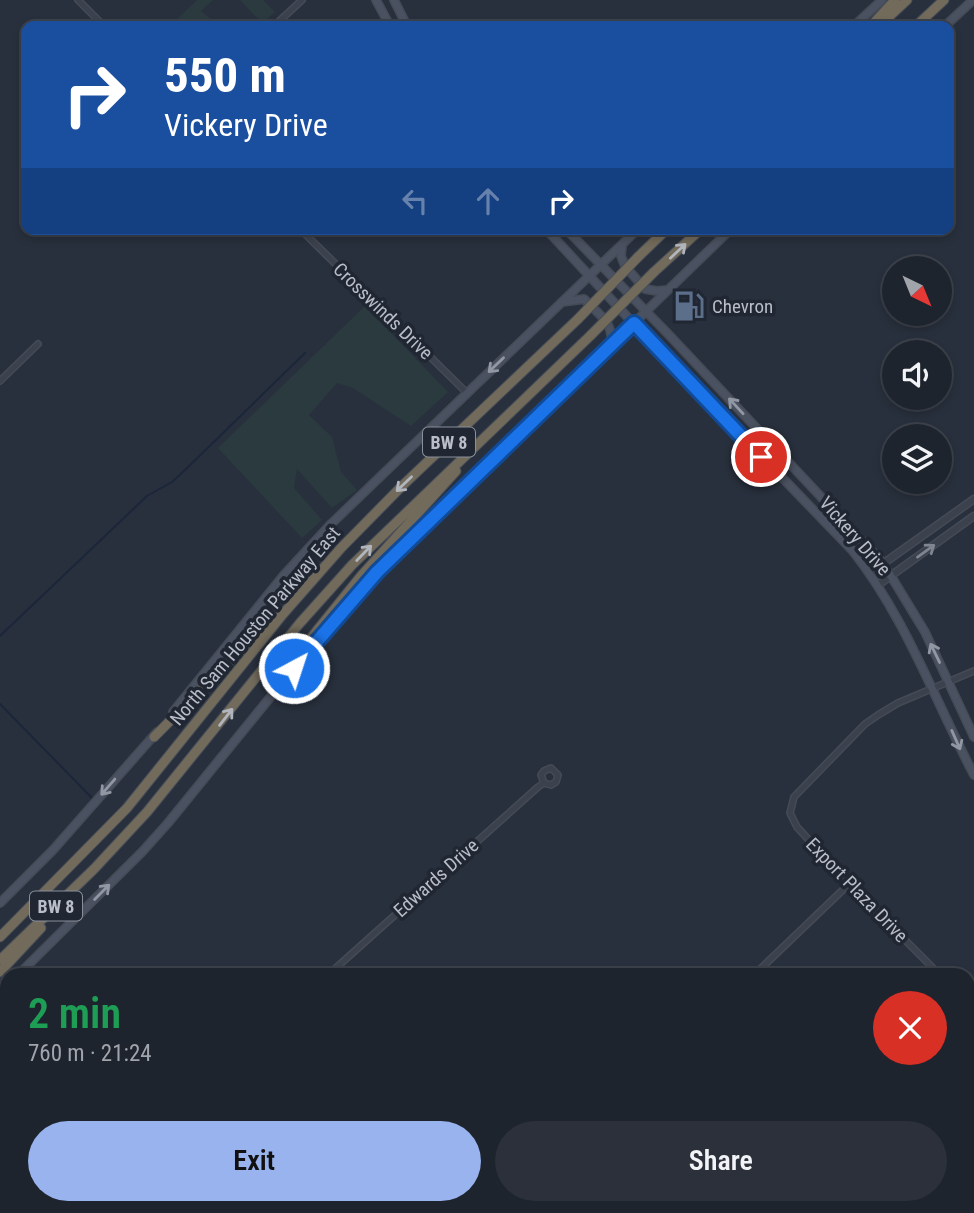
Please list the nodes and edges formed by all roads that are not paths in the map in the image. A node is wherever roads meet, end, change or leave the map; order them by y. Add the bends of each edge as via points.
1 (78, 0) edge
2 (302, 0) edge
3 (376, 0) edge
4 (394, 0) edge
5 (882, 0) edge
6 (895, 0) edge
7 (907, 0) edge
8 (944, 0) edge
9 (973, 0) edge
10 (99, 21) edge
11 (279, 21) edge
12 (387, 21) edge
13 (404, 21) edge
14 (859, 21) edge
15 (875, 21) edge
16 (884, 21) edge
17 (921, 21) edge
18 (950, 21) edge
19 (306, 235) edge
20 (552, 235) edge
21 (572, 235) edge
22 (632, 235) edge
23 (661, 235) edge
24 (694, 235) edge
25 (726, 235) edge
26 (622, 244) junction
27 (601, 265) junction
28 (590, 276) junction
29 (668, 290) junction
30 (561, 302) junction
31 (646, 310) junction
32 (634, 323) junction
33 (38, 344) dead end
34 (610, 346) junction
35 (0, 381) edge
36 (467, 393) junction
37 (501, 420) junction
38 (773, 446) junction
39 (761, 457) junction
40 (974, 499) edge
41 (961, 508) junction
42 (833, 511) junction
43 (972, 518) edge
44 (823, 521) junction
45 (883, 563) junction
46 (323, 567) junction
47 (870, 573) junction
48 (891, 576) junction
49 (878, 585) junction
50 (974, 671) edge
51 (948, 682) junction
52 (282, 683) junction
53 (933, 688) junction
54 (154, 737) junction
55 (974, 737) edge
56 (974, 775) edge
57 (544, 783) dead end
58 (111, 852) junction
59 (69, 868) junction
60 (849, 884) junction
61 (0, 903) edge
62 (0, 929) edge
63 (0, 937) edge
64 (0, 960) edge
65 (4, 968) edge
66 (25, 968) edge
67 (336, 968) edge
68 (761, 968) edge
69 (933, 968) edge

1 - 10 street
2 - 11 street
3 - 12 main road
4 - 13 main road
5 - 14 main road
6 - 15 highway
7 - 16 highway
8 - 17 highway
9 - 18 main road
19 - 36 street, Crosswinds Drive
20 - 28 main road, Vickery Drive
21 - 27 main road, Vickery Drive
22 - 26 main road, North Sam Houston Parkway East
23 -> 46 highway, North Sam Houston Parkway East / BW 8, bridge
37 -> 24 highway, North Sam Houston Parkway East / BW 8, bridge
25 - 29 main road
26 - 27 main road, North Sam Houston Parkway East
26 - 29 main road via 625,267 645,289
27 - 28 main road, North Sam Houston Parkway East
27 - 31 main road, Vickery Drive
28 - 30 main road, North Sam Houston Parkway East
28 - 32 main road, Vickery Drive
29 - 31 main road
30 - 34 main road via 584,299 610,326
30 -> 36 main road, North Sam Houston Parkway East
31 - 32 main road
38 -> 31 main road, Vickery Drive
32 - 34 main road
32 - 39 main road, Vickery Drive
33 - 35 street
34 - 52 main road via 377,572
36 - 54 main road, North Sam Houston Parkway East via 291,567
37 - 52 highway via 361,576 294,659
58 -> 37 highway, North Sam Houston Parkway East / BW 8 via 318,603
38 - 39 main road
38 - 42 main road, Vickery Drive
39 - 44 main road, Vickery Drive
40 - 41 street
41 - 43 street
41 - 45 street
42 - 44 main road
42 - 45 main road, Vickery Drive
48 -> 43 street
44 - 47 main road, Vickery Drive
45 - 47 street
45 - 48 main road, Vickery Drive
46 - 54 highway
46 - 59 highway, North Sam Houston Parkway East / BW 8 via 153,778
47 - 49 main road, Vickery Drive
48 - 49 street
51 -> 48 main road, Vickery Drive
49 - 53 main road, Vickery Drive
50 - 51 street
51 - 53 street
51 - 55 main road, Vickery Drive
66 -> 52 main road via 142,852
53 -> 56 main road, Vickery Drive
53 - 60 street, Export Plaza Drive via 865,724 794,797 790,813 797,827
54 -> 61 main road, North Sam Houston Parkway East
57 - 67 street, Edwards Drive
58 - 64 highway, North Sam Houston Parkway East / BW 8
58 - 65 highway
59 - 62 highway
59 - 63 highway, North Sam Houston Parkway East / BW 8
60 - 68 street
60 - 69 street, Export Plaza Drive

